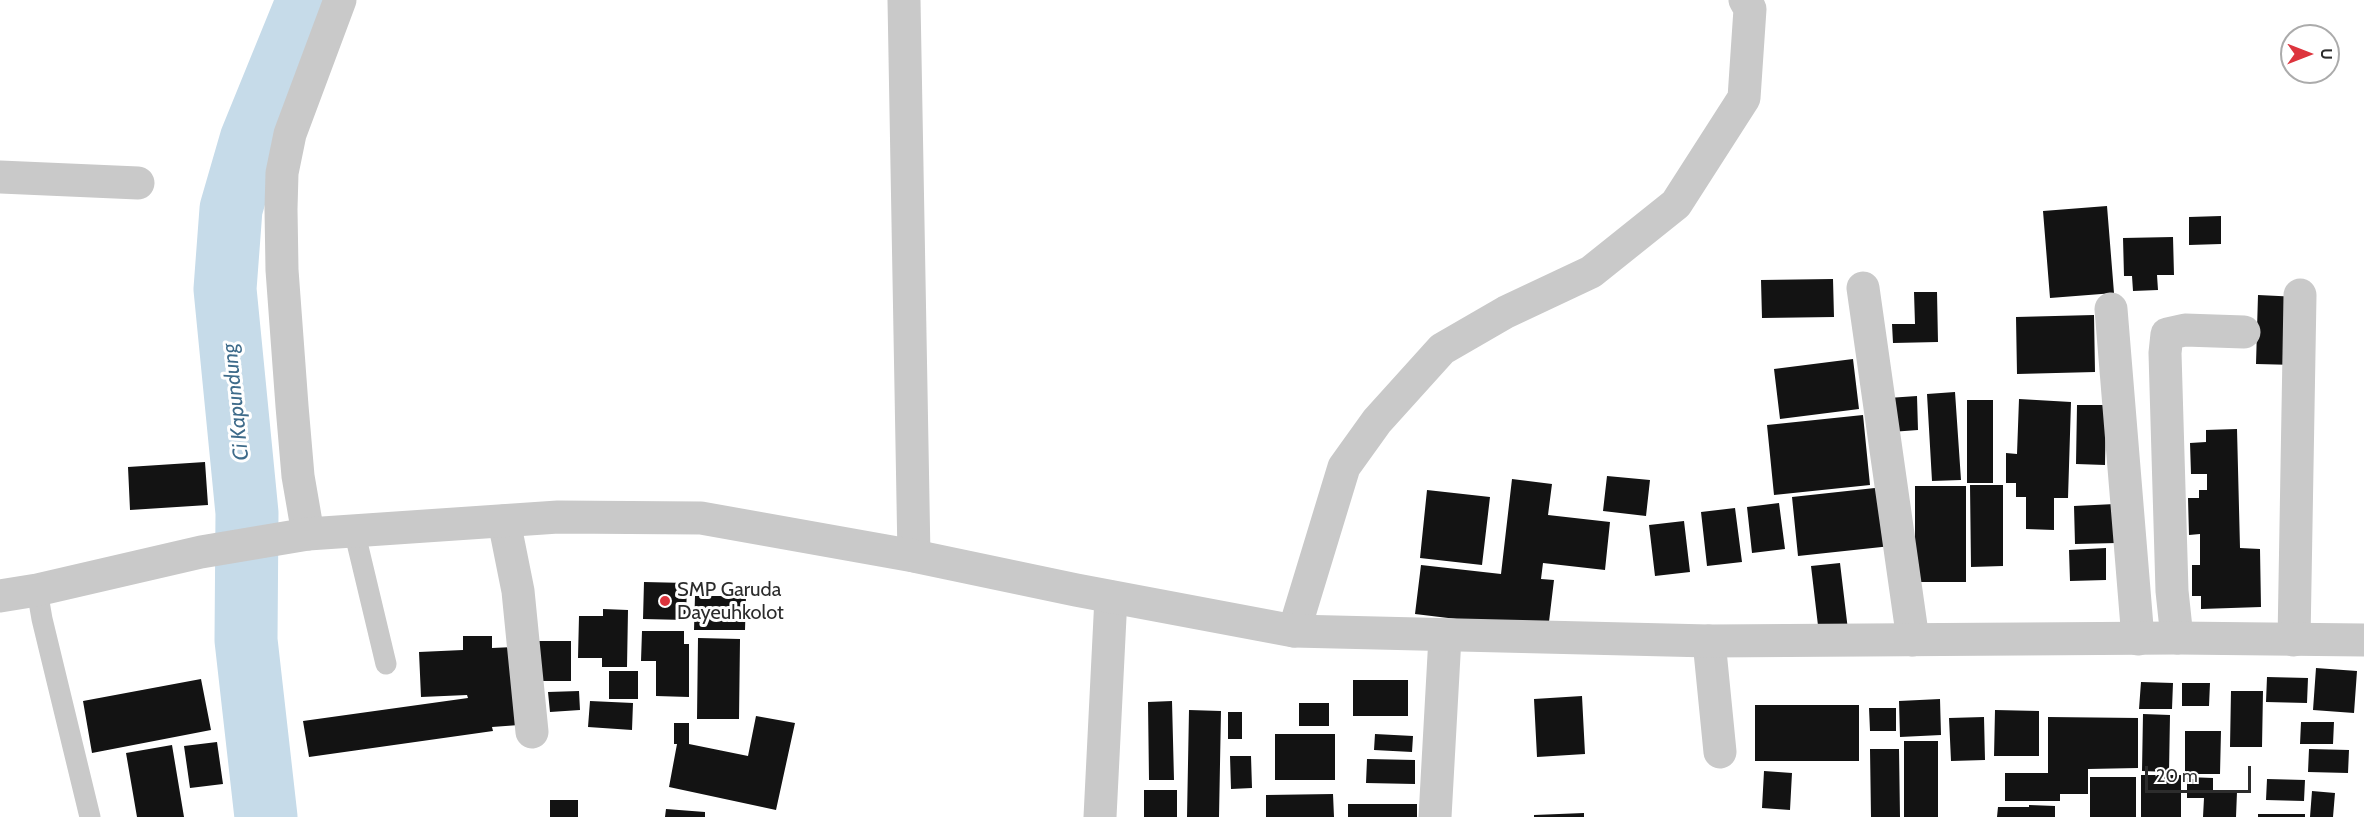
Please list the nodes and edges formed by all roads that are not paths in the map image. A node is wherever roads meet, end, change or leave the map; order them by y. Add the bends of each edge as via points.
1 (340, 0) edge
2 (904, 0) edge
3 (1745, 0) edge
4 (0, 177) edge
5 (138, 183) dead end
6 (1863, 288) dead end
7 (2300, 295) dead end
8 (2111, 309) dead end
9 (2244, 332) dead end
10 (504, 521) junction
11 (354, 530) junction
12 (295, 536) junction
13 (914, 556) junction
14 (37, 590) junction
15 (0, 596) edge
16 (1111, 597) junction
17 (1294, 631) junction
18 (1445, 637) junction
19 (2177, 638) junction
20 (2138, 639) junction
21 (1913, 640) junction
22 (2294, 640) junction
23 (2364, 640) edge
24 (1708, 641) junction
25 (386, 664) dead end
26 (532, 732) dead end
27 (1720, 752) dead end
28 (90, 817) edge
29 (1100, 817) edge
30 (1435, 817) edge

1 - 12 street via 290,134 282,173 282,270 298,476
2 - 13 street
3 - 17 street via 1750,9 1744,98 1676,204 1591,272 1442,348 1384,412 1344,467
4 - 5 street
6 - 21 street
7 - 22 street
8 - 20 street
9 - 19 street via 2184,330 2167,334 2164,353
10 - 11 street
10 - 13 street via 558,517 701,518
10 - 26 street via 518,591
11 - 12 street
11 - 25 lane
12 - 14 street via 201,552
13 - 16 street
14 - 15 street
14 - 28 lane
16 - 17 street
16 - 29 street
17 - 18 street
18 - 24 street
18 - 30 street
19 - 20 street
19 - 22 street
20 - 21 street
21 - 24 street
22 - 23 street
24 - 27 street

